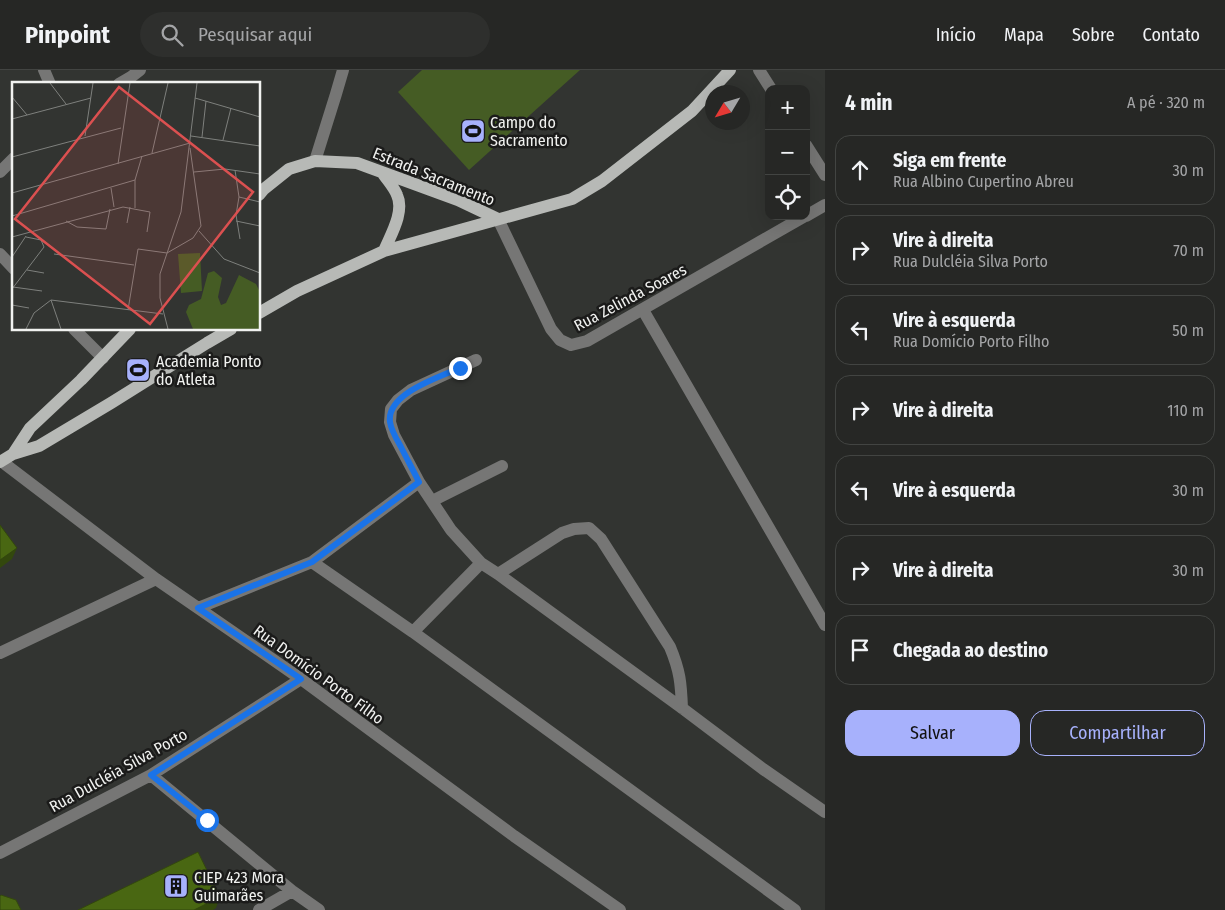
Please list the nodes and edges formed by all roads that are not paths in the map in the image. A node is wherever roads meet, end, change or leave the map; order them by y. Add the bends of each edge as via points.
1 (44, 70) edge
2 (140, 70) edge
3 (342, 70) edge
4 (730, 70) edge
5 (759, 70) edge
6 (49, 82) edge
7 (122, 82) edge
8 (768, 85) edge
9 (810, 151) edge
10 (12, 160) edge
11 (315, 161) junction
12 (0, 172) edge
13 (382, 172) junction
14 (825, 175) edge
15 (260, 193) edge
16 (825, 205) edge
17 (810, 214) edge
18 (498, 219) junction
19 (799, 220) edge
20 (384, 251) junction
21 (0, 254) edge
22 (12, 267) edge
23 (643, 310) junction
24 (260, 312) edge
25 (75, 330) edge
26 (129, 330) edge
27 (229, 330) edge
28 (103, 358) junction
29 (476, 360) dead end
30 (13, 454) junction
31 (1, 462) edge
32 (502, 466) dead end
33 (419, 482) junction
34 (432, 501) junction
35 (312, 562) junction
36 (481, 563) junction
37 (498, 574) junction
38 (156, 579) junction
39 (198, 608) junction
40 (825, 625) edge
41 (413, 632) junction
42 (0, 653) edge
43 (301, 679) junction
44 (682, 708) junction
45 (151, 775) junction
46 (825, 812) edge
47 (0, 853) edge
48 (292, 891) junction
49 (258, 910) edge
50 (319, 910) edge
51 (620, 910) edge
52 (795, 910) edge

1 - 6 street
2 - 7 street
3 - 11 street
4 - 18 main road via 692,111 602,181 572,198
5 - 8 street
9 - 14 street
10 - 12 street
11 - 13 main road, Estrada Sacramento via 357,163
11 - 15 main road, Estrada Sacramento via 289,169
13 - 18 main road, Estrada Sacramento via 458,200
13 - 20 main road via 399,203 395,227
16 - 17 street, Rua Zelinda Soares
18 - 20 main road, Estrada Sacramento
18 - 23 street, Rua Zelinda Soares via 560,340 571,345 587,341
19 - 23 street, Rua Zelinda Soares
20 - 24 main road, Estrada Sacramento via 297,291
21 - 22 street
23 - 40 street
25 - 28 street
26 - 28 main road
27 - 30 main road via 39,446
28 - 30 main road via 30,428
29 - 33 street via 411,390 391,409 390,422 394,434
30 - 31 main road
31 - 38 street, Rua Domício Porto Filho
32 - 34 street
33 - 34 street
33 - 35 street
34 - 36 street via 451,530
35 - 39 street
35 - 41 street
36 - 37 street
36 - 41 street
37 - 44 street
37 - 44 street via 562,532 589,528 601,539 670,647 681,682
38 - 39 street, Rua Domício Porto Filho
38 - 42 street
39 - 43 street, Rua Domício Porto Filho
41 - 52 street
43 - 45 street, Rua Dulcléia Silva Porto
43 - 51 street, Rua Domício Porto Filho
44 - 46 street
45 - 47 street, Rua Dulcléia Silva Porto
45 - 48 street
48 - 49 street
48 - 50 street

